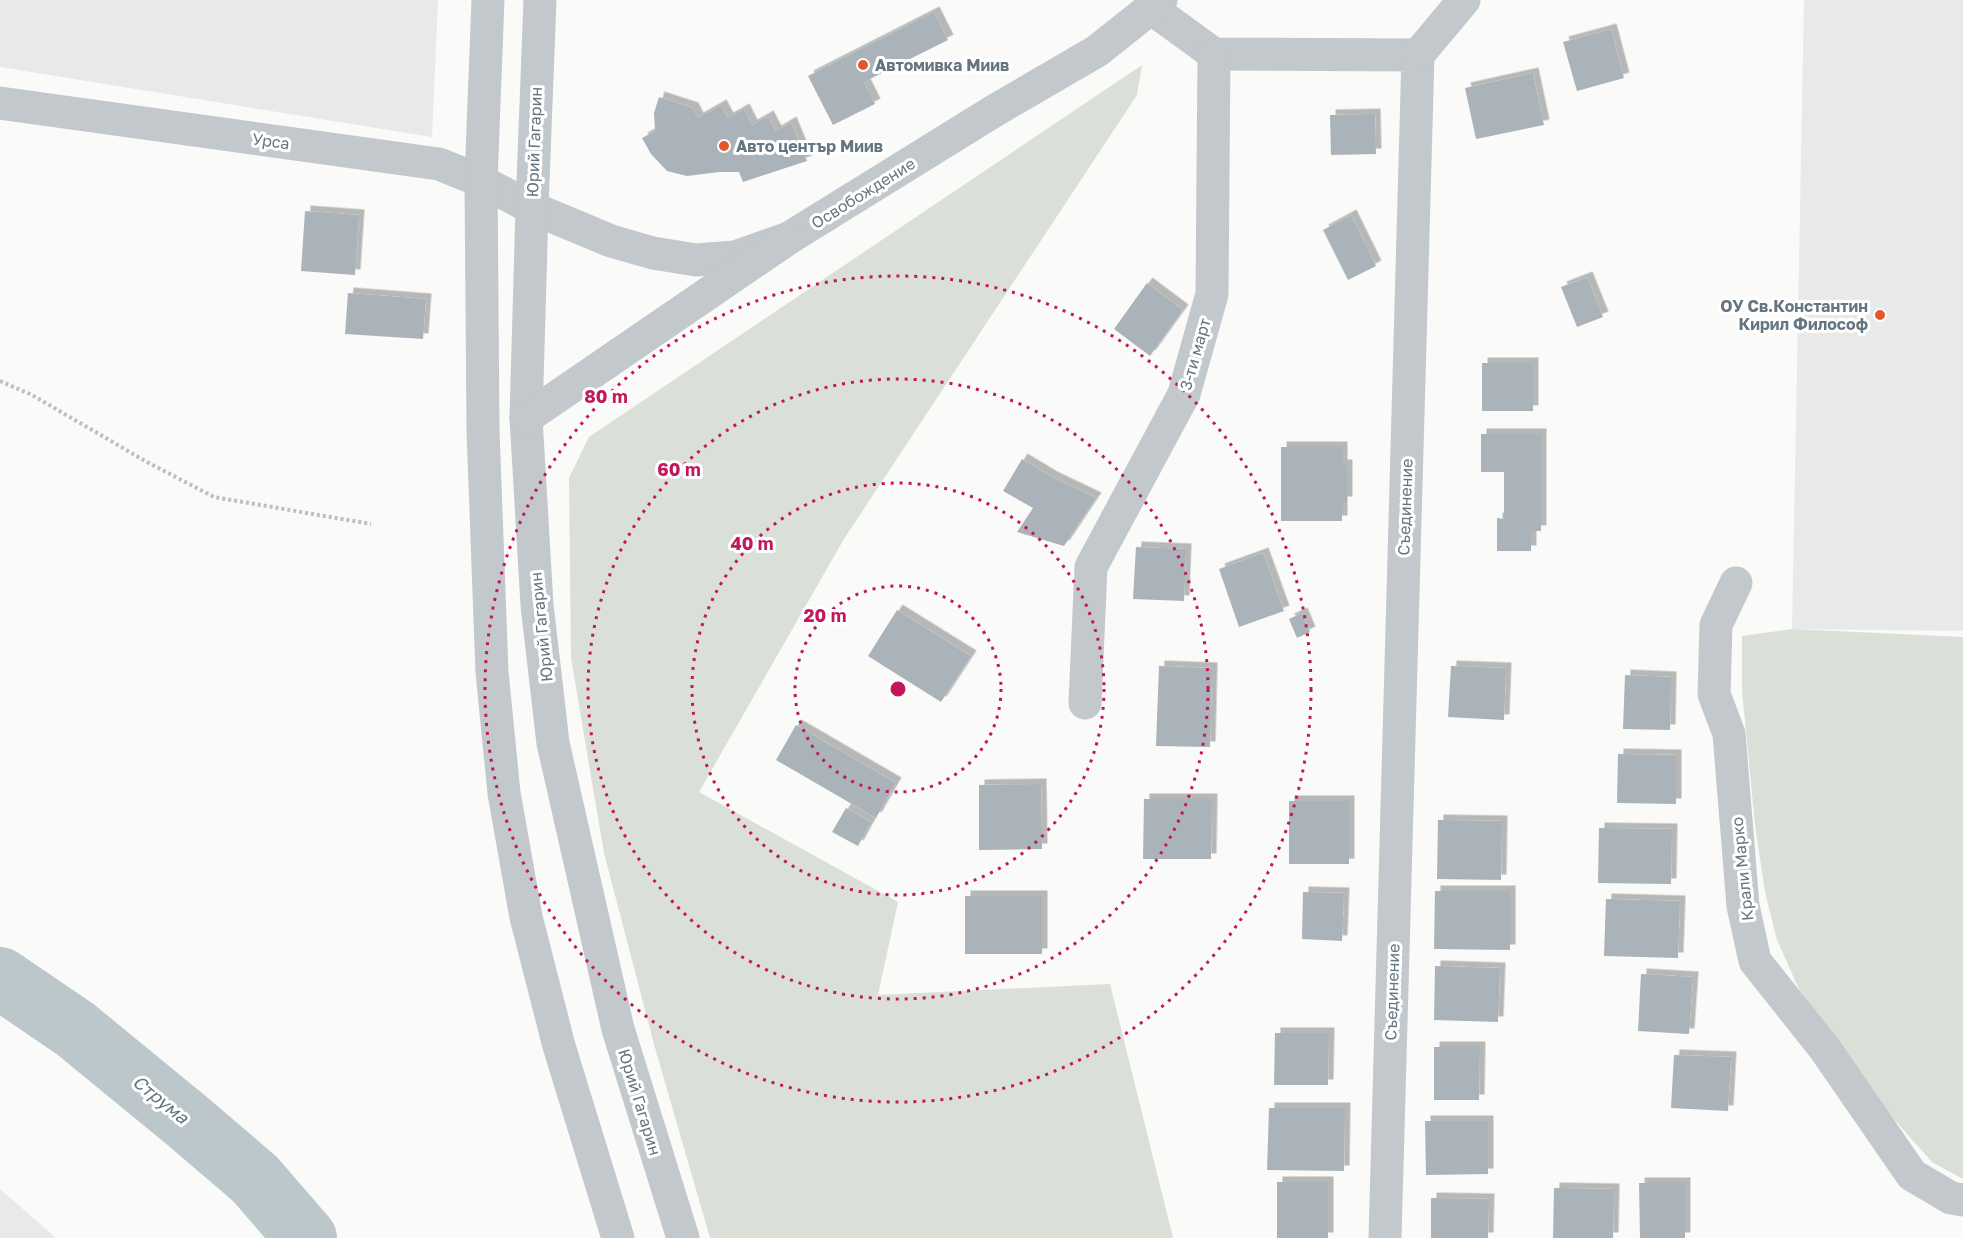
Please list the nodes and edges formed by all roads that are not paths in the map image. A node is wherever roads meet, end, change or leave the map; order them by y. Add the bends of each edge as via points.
1 (488, 0) edge
2 (540, 0) edge
3 (1464, 0) edge
4 (1157, 4) edge
5 (1214, 54) junction
6 (1418, 55) junction
7 (0, 104) edge
8 (481, 181) junction
9 (532, 208) junction
10 (789, 238) junction
11 (526, 417) junction
12 (1736, 583) dead end
13 (1085, 703) dead end
14 (1957, 1199) edge
15 (618, 1238) edge
16 (683, 1238) edge
17 (1385, 1238) edge

1 - 8 street
2 - 9 street, Юрий Гагарин
3 - 6 street
4 - 5 street
4 - 10 street, Освобождение via 1097,51
5 - 6 street
5 - 13 street, 3-ти март via 1212,294 1184,394 1091,567
6 - 17 street, Съединение
7 - 8 street, Урса via 439,164
8 - 9 street, Урса
8 - 15 street via 487,557 492,672 504,793 526,917 553,1024
9 - 10 street, Освобождение via 611,241 696,260 735,257
9 - 11 street, Юрий Гагарин
10 - 11 street
11 - 16 street, Юрий Гагарин via 537,605 553,743 618,1029
12 - 14 street, Крали Марко via 1716,625 1714,694 1729,734 1743,906 1755,962 1824,1049 1912,1175

